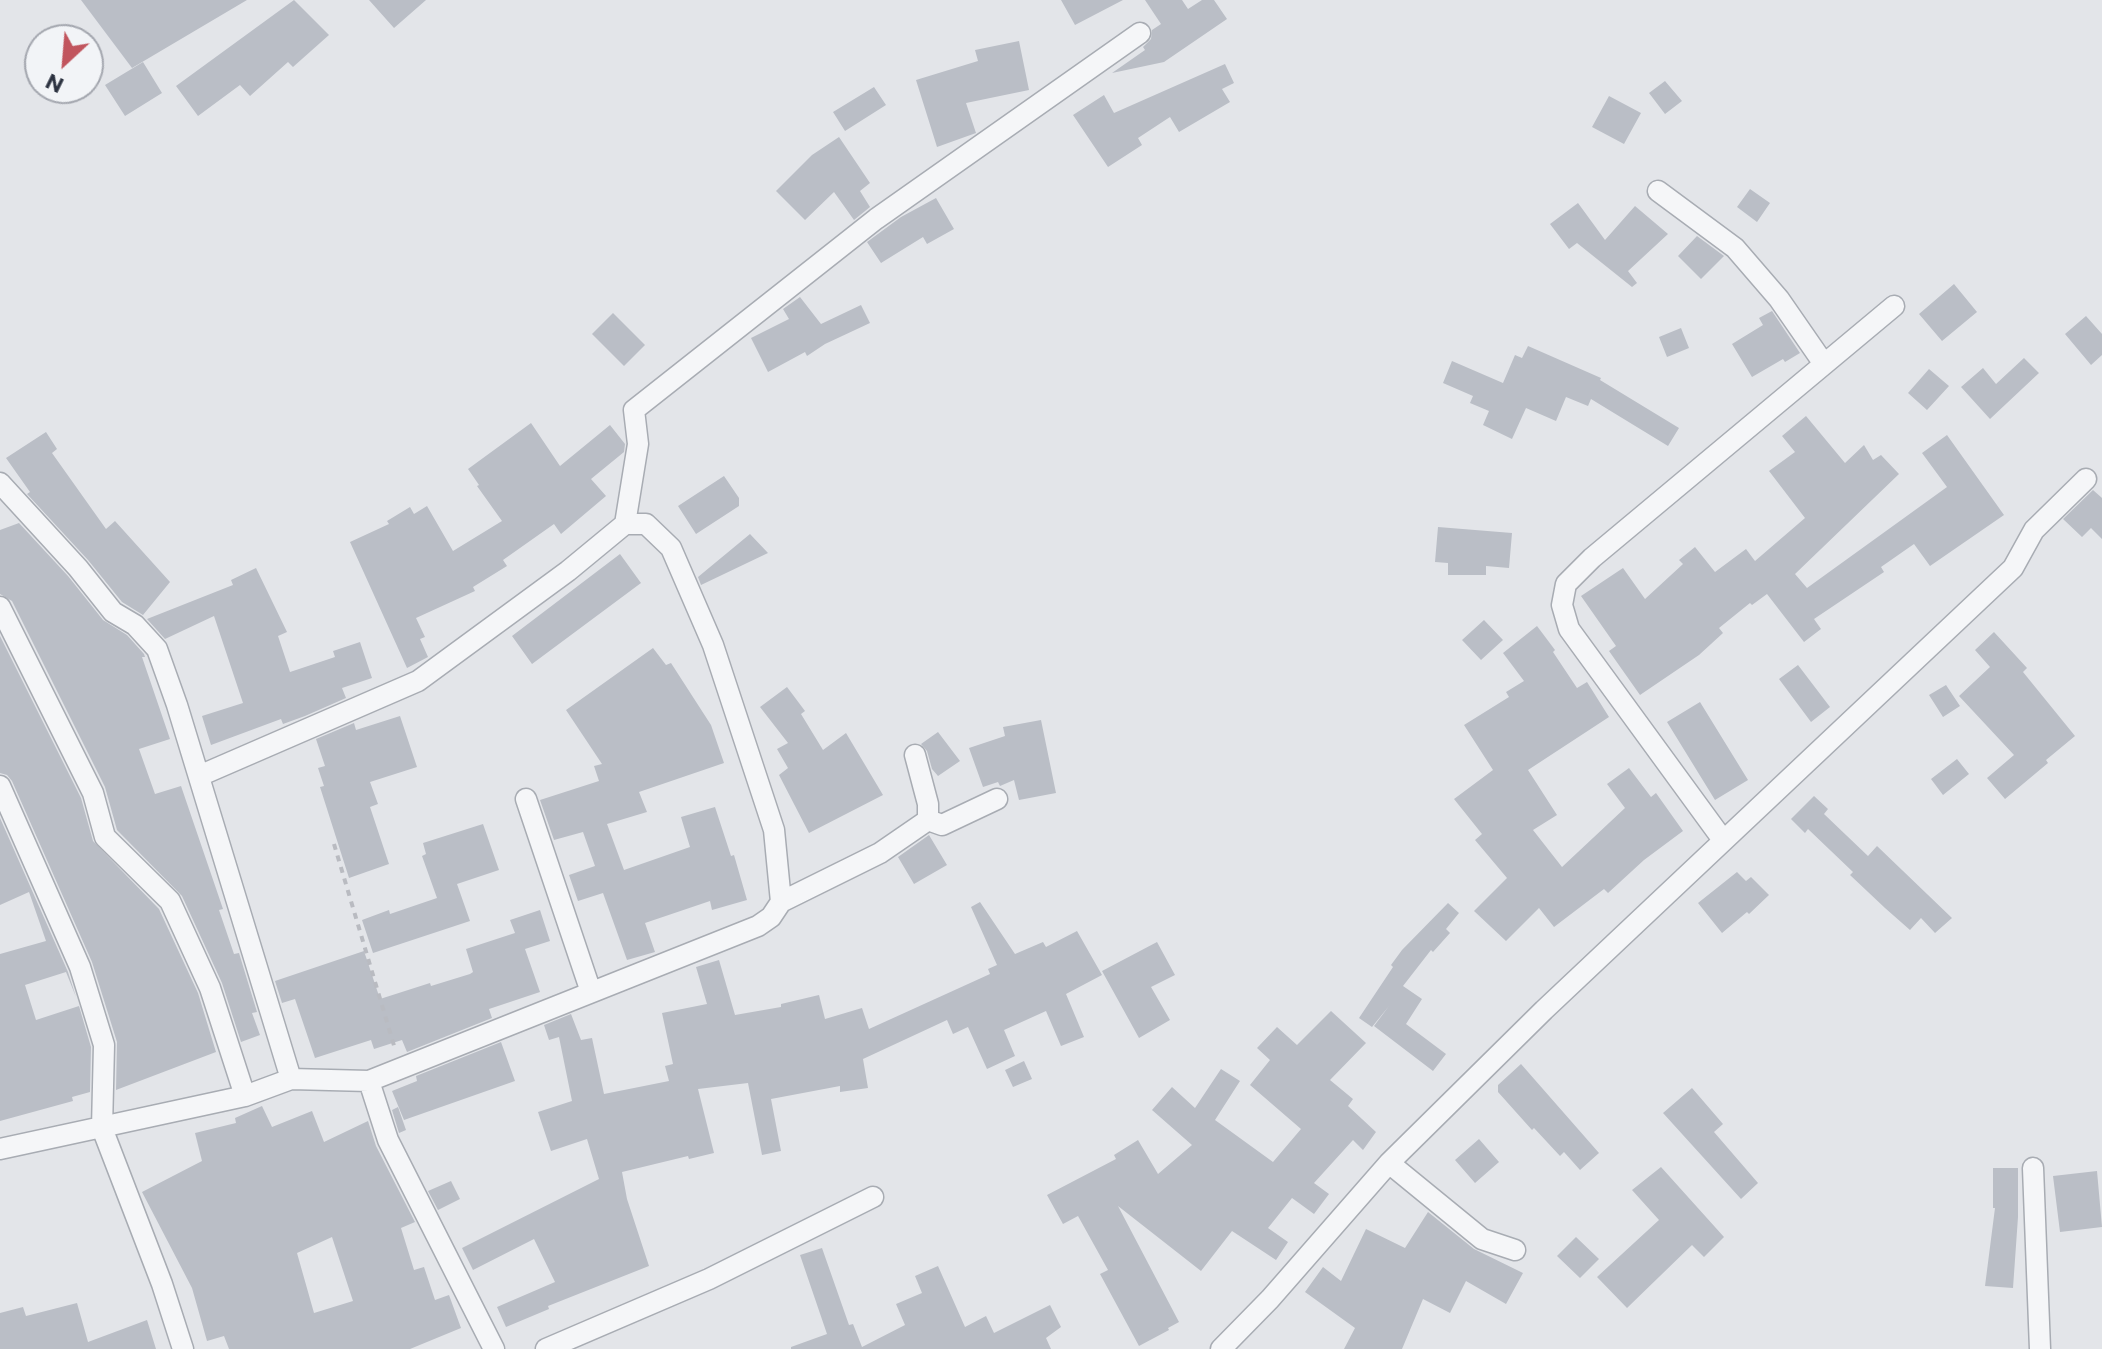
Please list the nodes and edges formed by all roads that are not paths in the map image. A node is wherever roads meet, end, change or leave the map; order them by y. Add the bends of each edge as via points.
1 (1140, 33) dead end
2 (1658, 191) dead end
3 (1894, 306) dead end
4 (1824, 364) junction
5 (2086, 479) dead end
6 (0, 483) edge
7 (625, 524) junction
8 (0, 607) edge
9 (915, 755) dead end
10 (199, 776) junction
11 (0, 786) edge
12 (526, 799) dead end
13 (997, 799) dead end
14 (928, 820) junction
15 (1723, 840) junction
16 (781, 902) junction
17 (591, 992) junction
18 (291, 1079) junction
19 (369, 1081) junction
20 (245, 1096) junction
21 (102, 1128) junction
22 (0, 1149) edge
23 (1389, 1163) junction
24 (2033, 1168) dead end
25 (873, 1197) dead end
26 (1515, 1250) dead end
27 (183, 1349) edge
28 (494, 1349) edge
29 (546, 1349) edge
30 (1221, 1349) edge
31 (2040, 1349) edge

1 - 7 street via 876,219 634,410 638,444
2 - 4 street via 1735,248
3 - 4 street
4 - 15 street via 1566,584 1562,605 1569,629
5 - 15 street via 2034,530 2013,568
6 - 10 street via 113,612 135,625 157,649
7 - 10 street via 418,681
7 - 16 street via 646,524 671,548 713,645 774,830
8 - 20 street via 93,793 105,837 170,901 210,988
9 - 14 street
10 - 18 street
11 - 21 street via 80,967 104,1045
12 - 17 street
13 - 14 street via 942,825
14 - 16 street via 880,853
15 - 23 street
16 - 17 street via 758,926
17 - 19 street
18 - 19 street
18 - 20 street
19 - 28 street via 388,1140
20 - 21 street
21 - 22 street
21 - 27 street
23 - 26 street via 1482,1239
23 - 30 street
24 - 31 street
25 - 29 street via 709,1279

